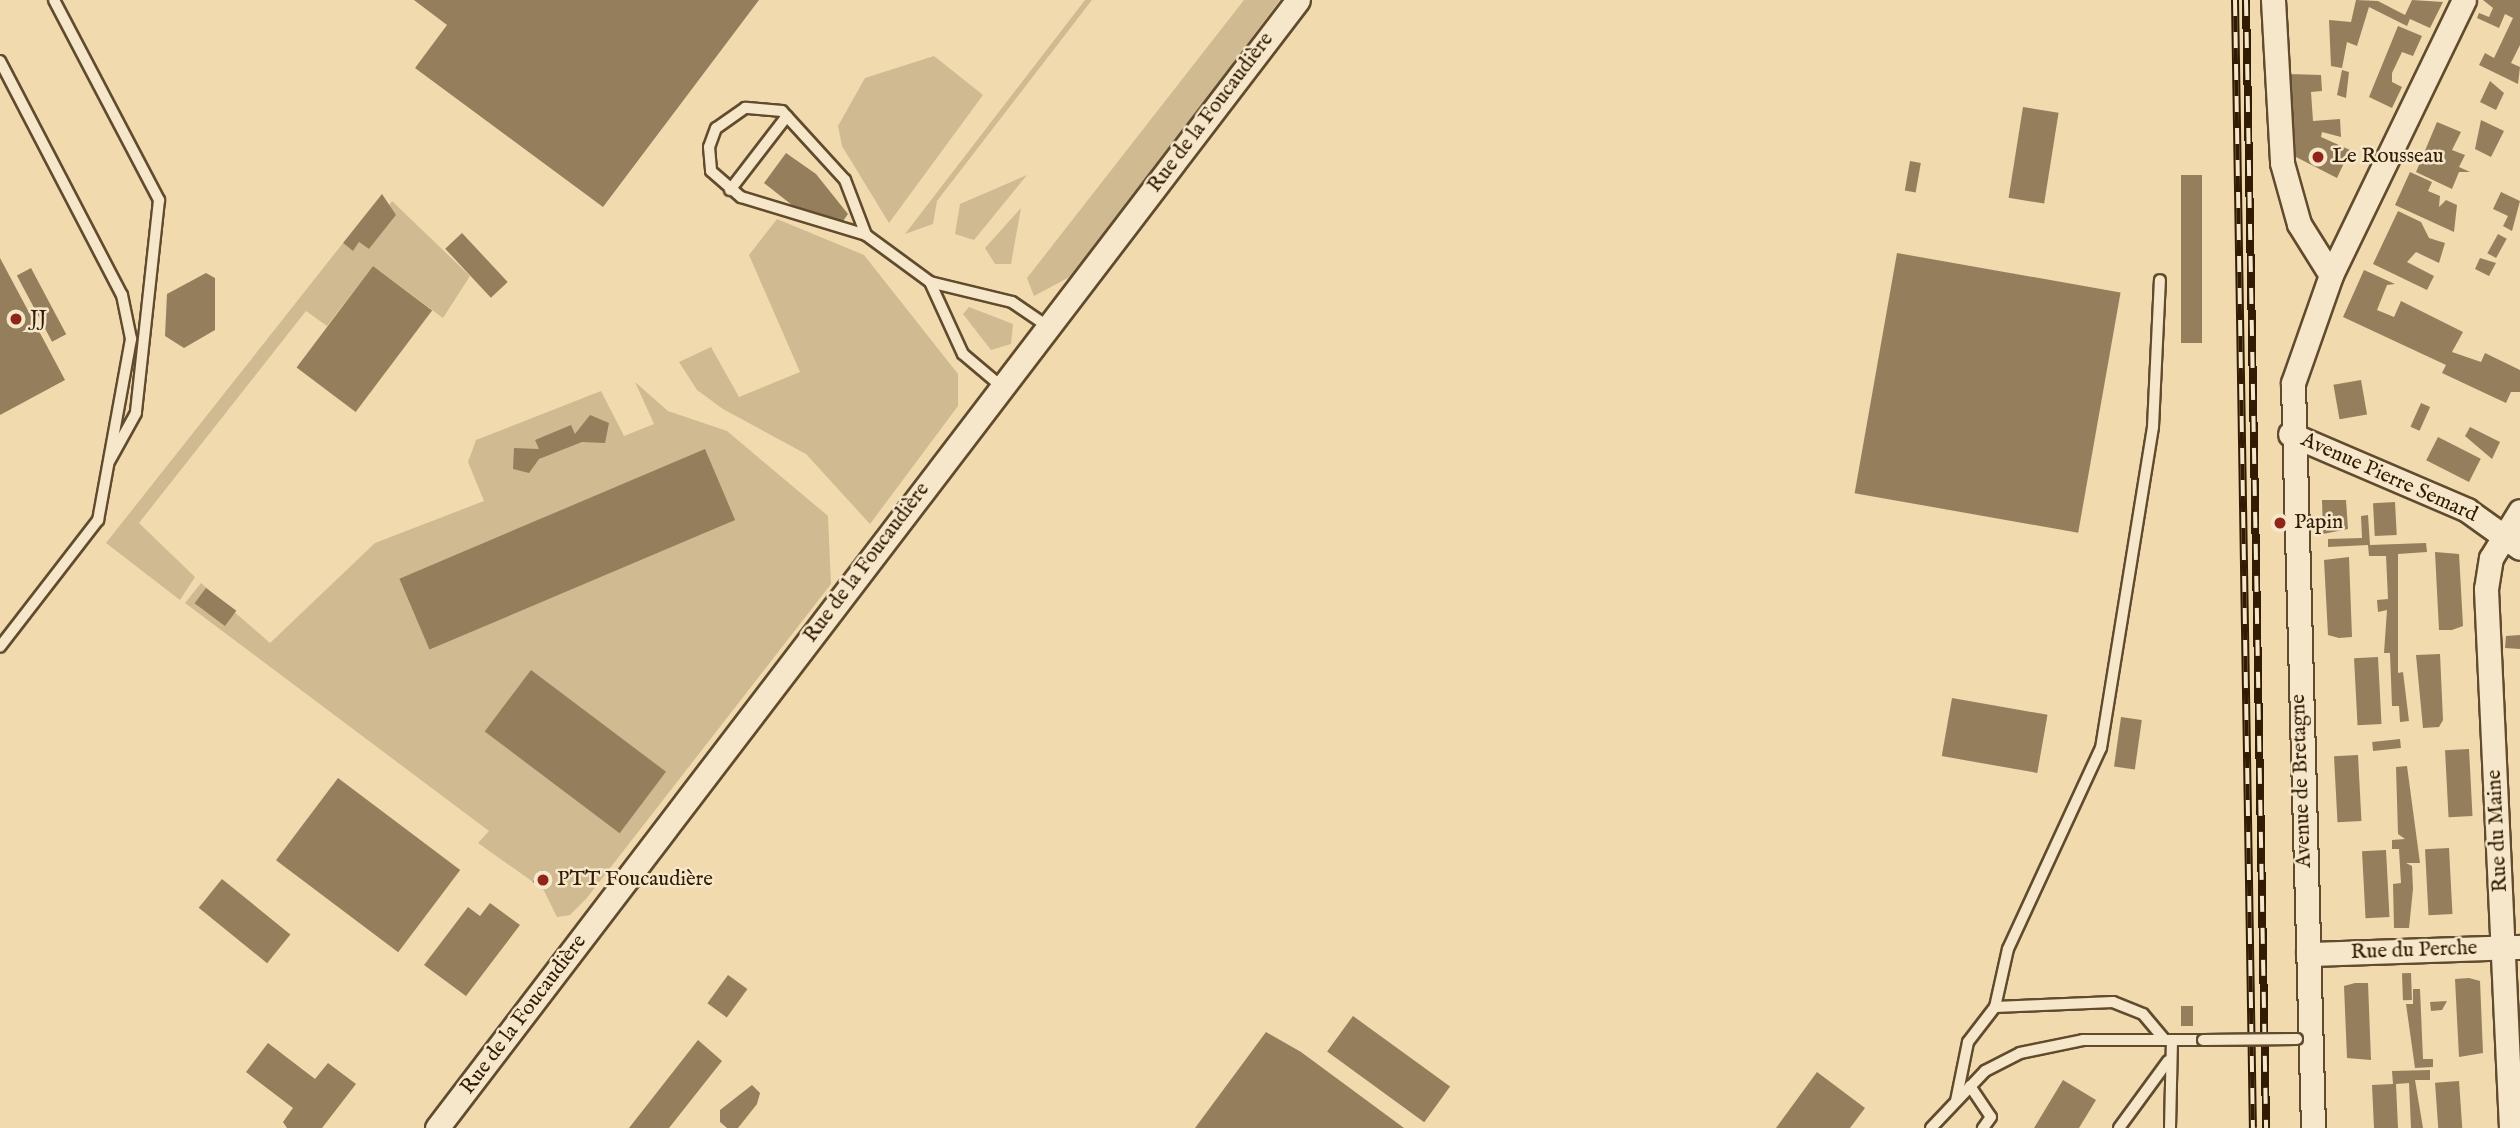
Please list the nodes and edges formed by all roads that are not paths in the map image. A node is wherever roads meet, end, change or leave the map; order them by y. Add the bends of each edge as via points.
1 (54, 0) edge
2 (1298, 0) edge
3 (2273, 0) edge
4 (2464, 0) edge
5 (0, 61) edge
6 (787, 116) junction
7 (730, 190) junction
8 (866, 235) junction
9 (2331, 275) junction
10 (2160, 280) dead end
11 (930, 282) junction
12 (1047, 326) junction
13 (1001, 386) junction
14 (2290, 434) junction
15 (102, 475) junction
16 (2520, 511) edge
17 (2511, 543) edge
18 (0, 647) edge
19 (2512, 948) edge
20 (2308, 954) junction
21 (1995, 1007) junction
22 (2168, 1040) junction
23 (2304, 1040) junction
24 (2168, 1061) junction
25 (1970, 1086) junction
26 (1956, 1101) junction
27 (437, 1128) edge
28 (1931, 1128) edge
29 (1983, 1128) edge
30 (2119, 1128) edge
31 (2170, 1128) edge
32 (2313, 1128) edge
33 (2511, 1128) edge

1 - 15 lane via 159,200 136,413
2 - 12 street, Rue de la Foucaudière
3 - 9 street via 2278,144 2299,224
4 - 9 street, Avenue de Bretagne
5 - 15 lane via 122,295 131,340
6 - 7 lane
6 - 7 lane via 745,108 716,128 709,148 712,171
6 - 8 lane via 845,180
7 - 8 lane via 814,223
8 - 11 lane
9 - 14 street, Avenue de Bretagne via 2299,353
10 - 21 lane via 2153,427 2101,748 2008,949
11 - 12 lane via 1013,302
11 - 13 lane via 963,354
12 - 13 street, Rue de la Foucaudière
13 - 27 street, Rue de la Foucaudière
14 - 17 street, Avenue Pierre Semard via 2468,510
14 - 20 street, Avenue de Bretagne
15 - 18 lane via 98,520
16 - 17 street
17 - 19 street, Rue du Maine via 2486,589
19 - 20 street, Rue du Perche
19 - 33 street, Rue du Maine
20 - 23 street, Avenue de Bretagne
21 - 22 lane via 2113,1002 2143,1014
21 - 26 lane via 1968,1042
22 - 23 lane, bridge
22 - 24 lane
22 - 25 lane via 2051,1043 1985,1071
23 - 32 street, Avenue de Bretagne
24 - 30 lane
24 - 31 lane
25 - 26 lane
25 - 29 lane via 1991,1117
26 - 28 lane

